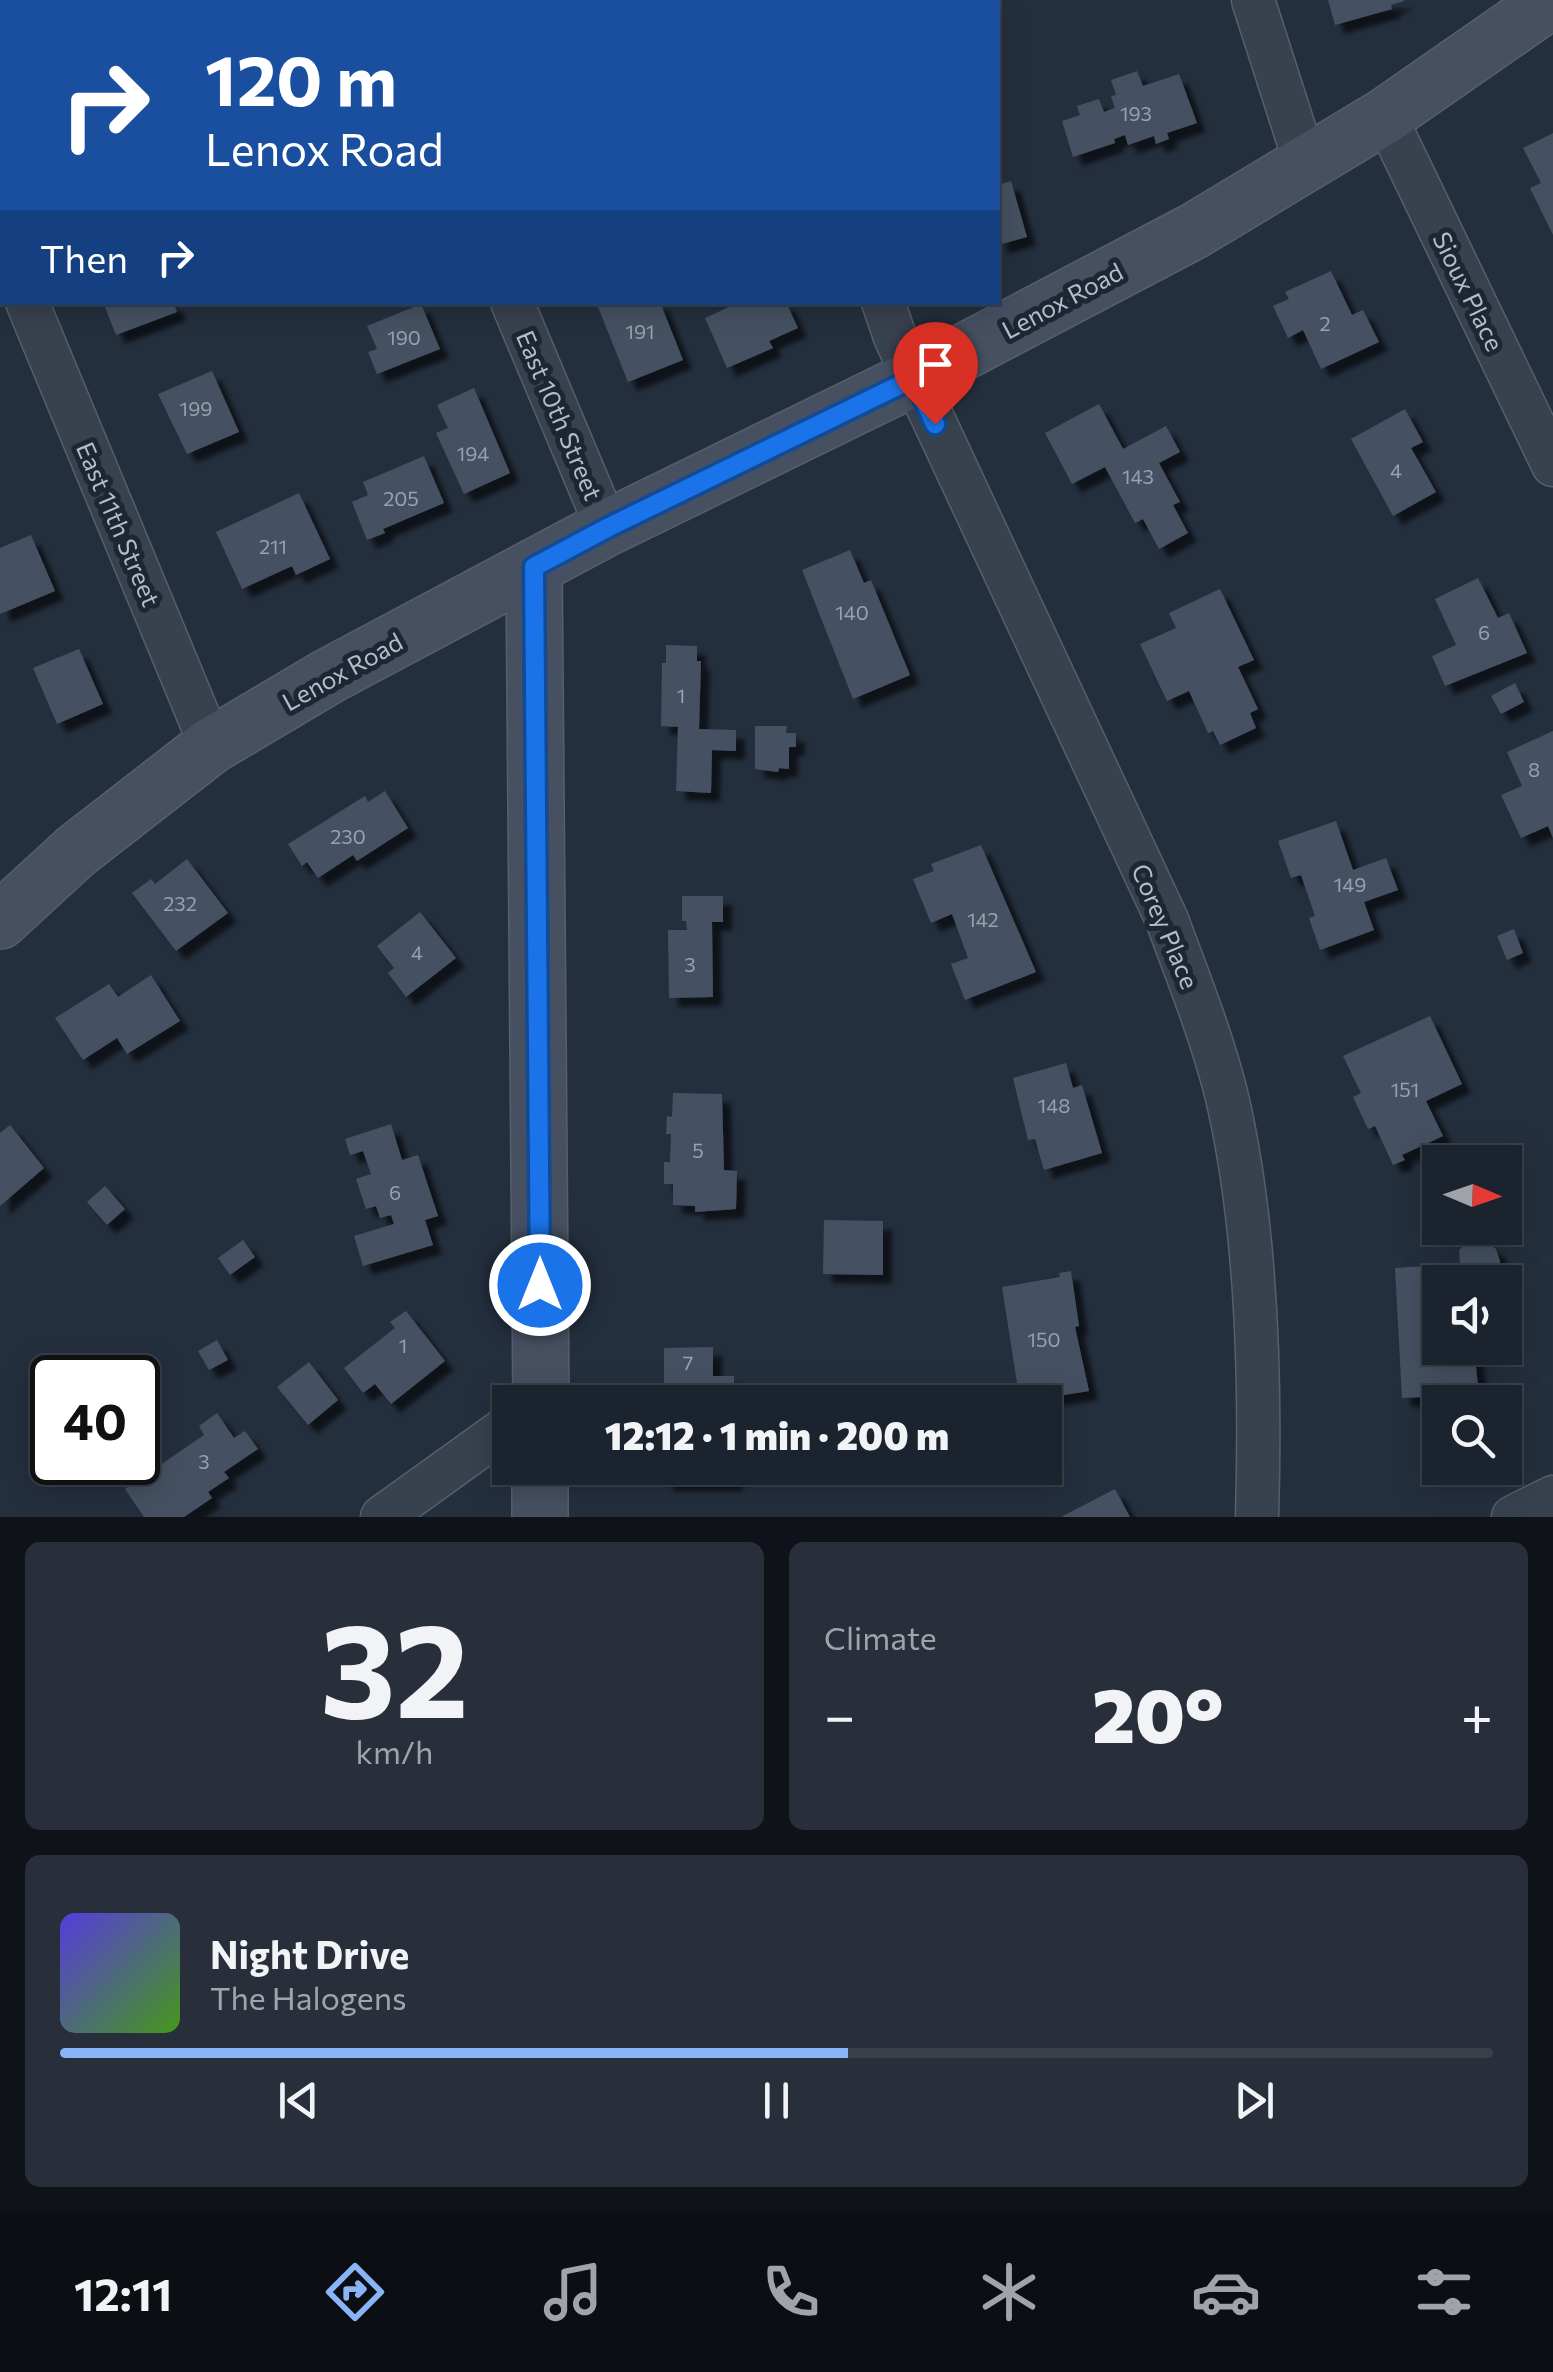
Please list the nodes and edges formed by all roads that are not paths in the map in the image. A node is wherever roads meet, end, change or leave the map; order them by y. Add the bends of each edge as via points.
1 (1253, 0) edge
2 (1552, 0) edge
3 (1385, 116) junction
4 (1306, 165) junction
5 (27, 305) edge
6 (513, 305) edge
7 (884, 305) edge
8 (914, 378) junction
9 (1553, 465) edge
10 (607, 528) junction
11 (534, 567) junction
12 (212, 746) junction
13 (0, 921) edge
14 (540, 1385) edge
15 (492, 1437) edge
16 (540, 1485) edge
17 (1553, 1498) edge
18 (382, 1517) edge
19 (540, 1517) edge
20 (1257, 1517) edge
21 (1513, 1517) edge

1 - 4 street
2 - 3 street, Lenox Road
3 - 4 street, Lenox Road
3 - 9 street, Sioux Place
4 - 8 street, Lenox Road
5 - 12 street, East 11th Street
6 - 10 street, East 10th Street
7 - 8 street, Corey Place
8 - 10 street, Lenox Road
8 - 20 street, Corey Place via 1167,920 1199,1004 1242,1181 1251,1270
10 - 11 street, Lenox Road
11 - 12 street, Lenox Road
11 - 14 street
12 - 13 street, Lenox Road via 76,851
15 - 18 street
16 - 19 street
17 - 21 street

